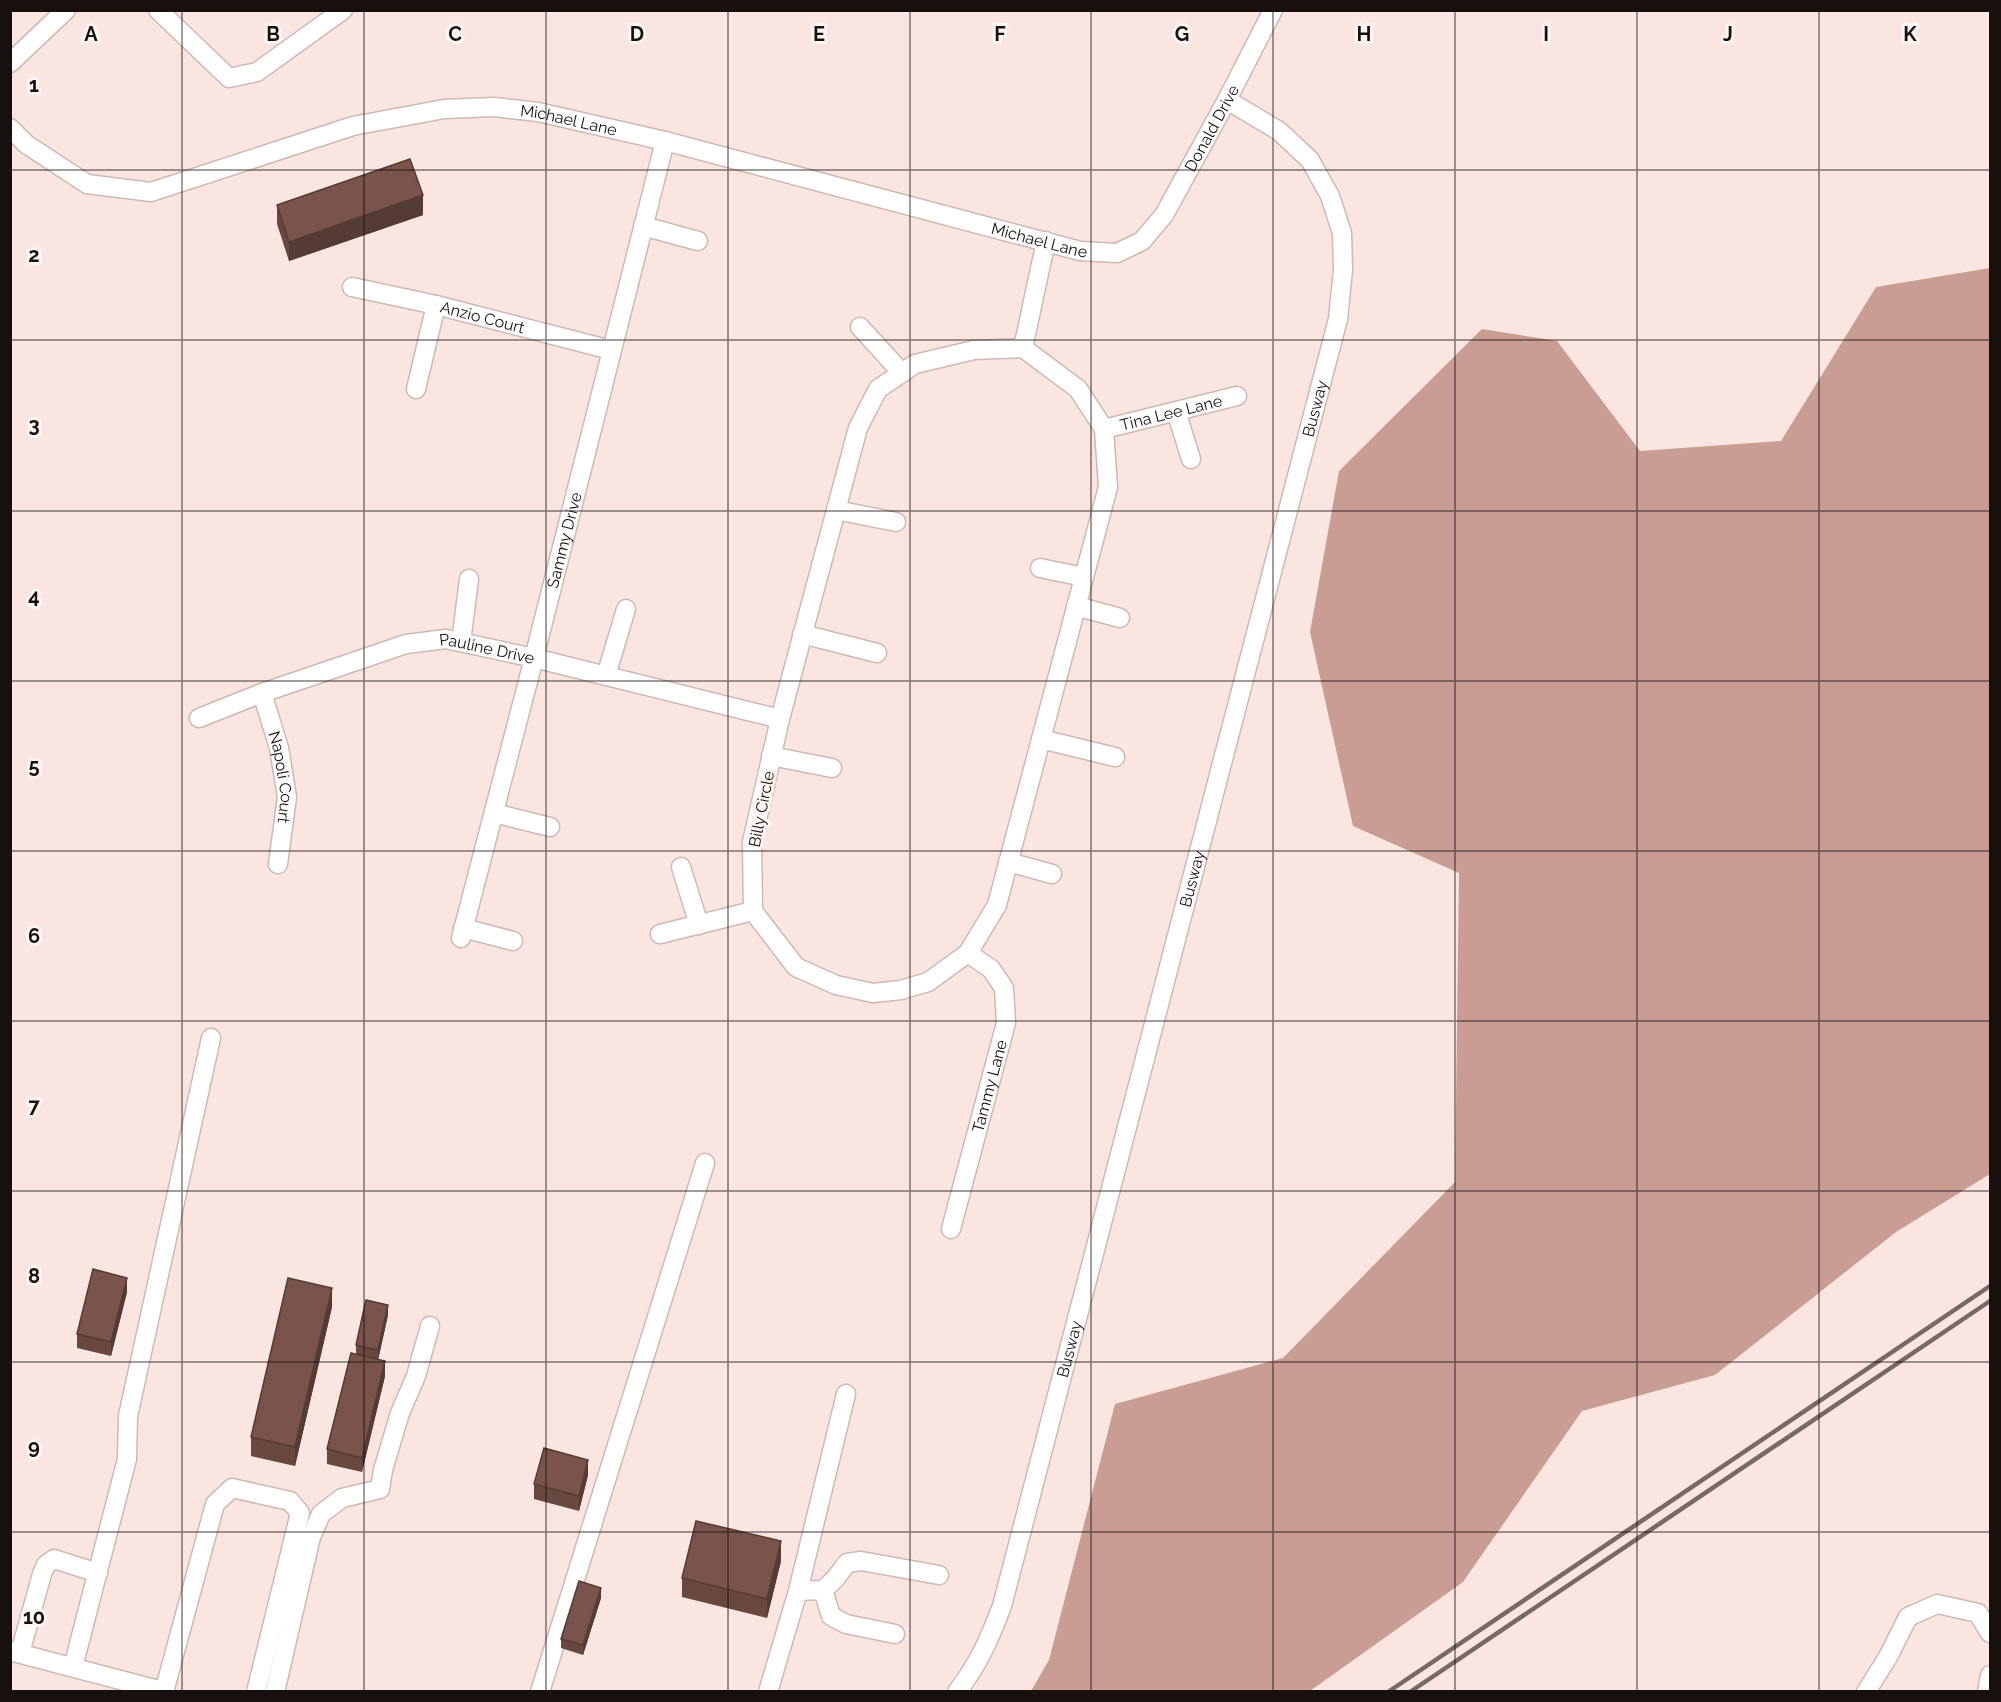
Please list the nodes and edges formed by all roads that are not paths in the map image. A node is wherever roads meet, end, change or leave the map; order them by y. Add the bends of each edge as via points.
1 (66, 10) edge
2 (158, 10) edge
3 (343, 10) edge
4 (1273, 10) edge
5 (10, 63) edge
6 (1227, 100) junction
7 (10, 128) edge
8 (665, 141) junction
9 (643, 226) junction
10 (1046, 241) junction
11 (1142, 241) joint
12 (698, 242) dead end
13 (352, 287) dead end
14 (436, 305) junction
15 (860, 327) dead end
16 (1023, 348) junction
17 (611, 350) junction
18 (902, 373) junction
19 (416, 389) dead end
20 (1237, 396) dead end
21 (1176, 411) junction
22 (1104, 429) junction
23 (1191, 459) dead end
24 (836, 510) junction
25 (896, 522) dead end
26 (1040, 568) dead end
27 (1084, 577) junction
28 (469, 579) dead end
29 (1076, 606) junction
30 (626, 609) dead end
31 (1120, 618) dead end
32 (802, 634) junction
33 (461, 642) junction
34 (877, 653) dead end
35 (534, 658) junction
36 (606, 676) junction
37 (262, 693) junction
38 (199, 718) dead end
39 (780, 719) junction
40 (1041, 739) junction
41 (771, 756) junction
42 (1115, 757) dead end
43 (832, 768) dead end
44 (494, 813) junction
45 (550, 827) dead end
46 (1008, 862) junction
47 (278, 864) dead end
48 (681, 867) dead end
49 (1052, 874) dead end
50 (753, 911) junction
51 (699, 925) junction
52 (660, 934) dead end
53 (513, 941) dead end
54 (968, 953) junction
55 (211, 1038) dead end
56 (705, 1163) dead end
57 (951, 1229) dead end
58 (430, 1326) dead end
59 (846, 1394) dead end
60 (98, 1573) junction
61 (939, 1575) dead end
62 (823, 1590) junction
63 (798, 1591) junction
64 (895, 1634) dead end
65 (1990, 1634) edge
66 (15, 1652) edge
67 (73, 1667) junction
68 (1990, 1675) edge
69 (164, 1691) edge
70 (255, 1692) edge
71 (275, 1692) edge
72 (540, 1692) edge
73 (768, 1692) edge
74 (957, 1692) edge
75 (1866, 1692) edge
76 (1987, 1692) edge

1 - 5 street
2 - 3 street via 229,78 257,72
4 - 6 street, Donald Drive
6 - 11 street, Donald Drive via 1164,214
6 - 74 street, Busway via 1279,131 1310,160 1330,196 1342,233 1338,319 1002,1606 987,1646
7 - 8 street, Michael Lane via 26,144 87,184 151,192 353,126 444,109 494,107 538,112
8 - 9 street, Sammy Drive
8 - 10 street, Michael Lane
9 - 12 street
9 - 17 street, Sammy Drive
10 - 11 street, Michael Lane via 1080,251 1117,252
10 - 16 street
13 - 14 street, Anzio Court
14 - 17 street, Anzio Court
14 - 19 street
15 - 18 street
16 - 18 street, Billy Circle via 974,350 915,364
16 - 22 street via 1078,389
17 - 35 street, Sammy Drive
18 - 24 street, Billy Circle via 878,389 858,428
20 - 21 street, Tina Lee Lane
21 - 22 street, Tina Lee Lane
21 - 23 street
22 - 27 street via 1108,487
24 - 25 street
24 - 32 street, Billy Circle
26 - 27 street
27 - 29 street
28 - 33 street
29 - 31 street
29 - 40 street
30 - 36 street
32 - 34 street
32 - 39 street, Billy Circle
33 - 35 street, Pauline Drive
33 - 37 street, Pauline Drive via 446,639 406,644
35 - 36 street, Pauline Drive
35 - 44 street, Sammy Drive
36 - 39 street, Pauline Drive
37 - 38 street, Pauline Drive
37 - 47 street, Napoli Court via 279,748 287,797
39 - 41 street, Billy Circle
40 - 42 street
40 - 46 street
41 - 43 street
41 - 50 street, Billy Circle via 752,842
44 - 45 street
44 - 53 street, Sammy Drive via 462,933
46 - 49 street
46 - 54 street via 996,905
48 - 51 street
50 - 51 street
50 - 54 street via 796,967 836,985 873,993 928,982
51 - 52 street
54 - 57 street, Tammy Lane via 991,969 1004,988 1006,1023
55 - 60 street via 128,1416 127,1459
56 - 72 street
58 - 71 street via 416,1376 400,1413 380,1489 342,1498 321,1514 311,1537
59 - 63 street
60 - 66 street via 54,1559 46,1565
60 - 67 street
61 - 62 street via 861,1561 847,1563
62 - 63 street
62 - 64 street via 831,1616 846,1624
63 - 73 street
65 - 75 street via 1978,1613 1954,1607 1937,1604 1908,1617
66 - 67 street
67 - 69 street
68 - 76 street
69 - 70 street via 215,1504 232,1488 290,1501 300,1513

